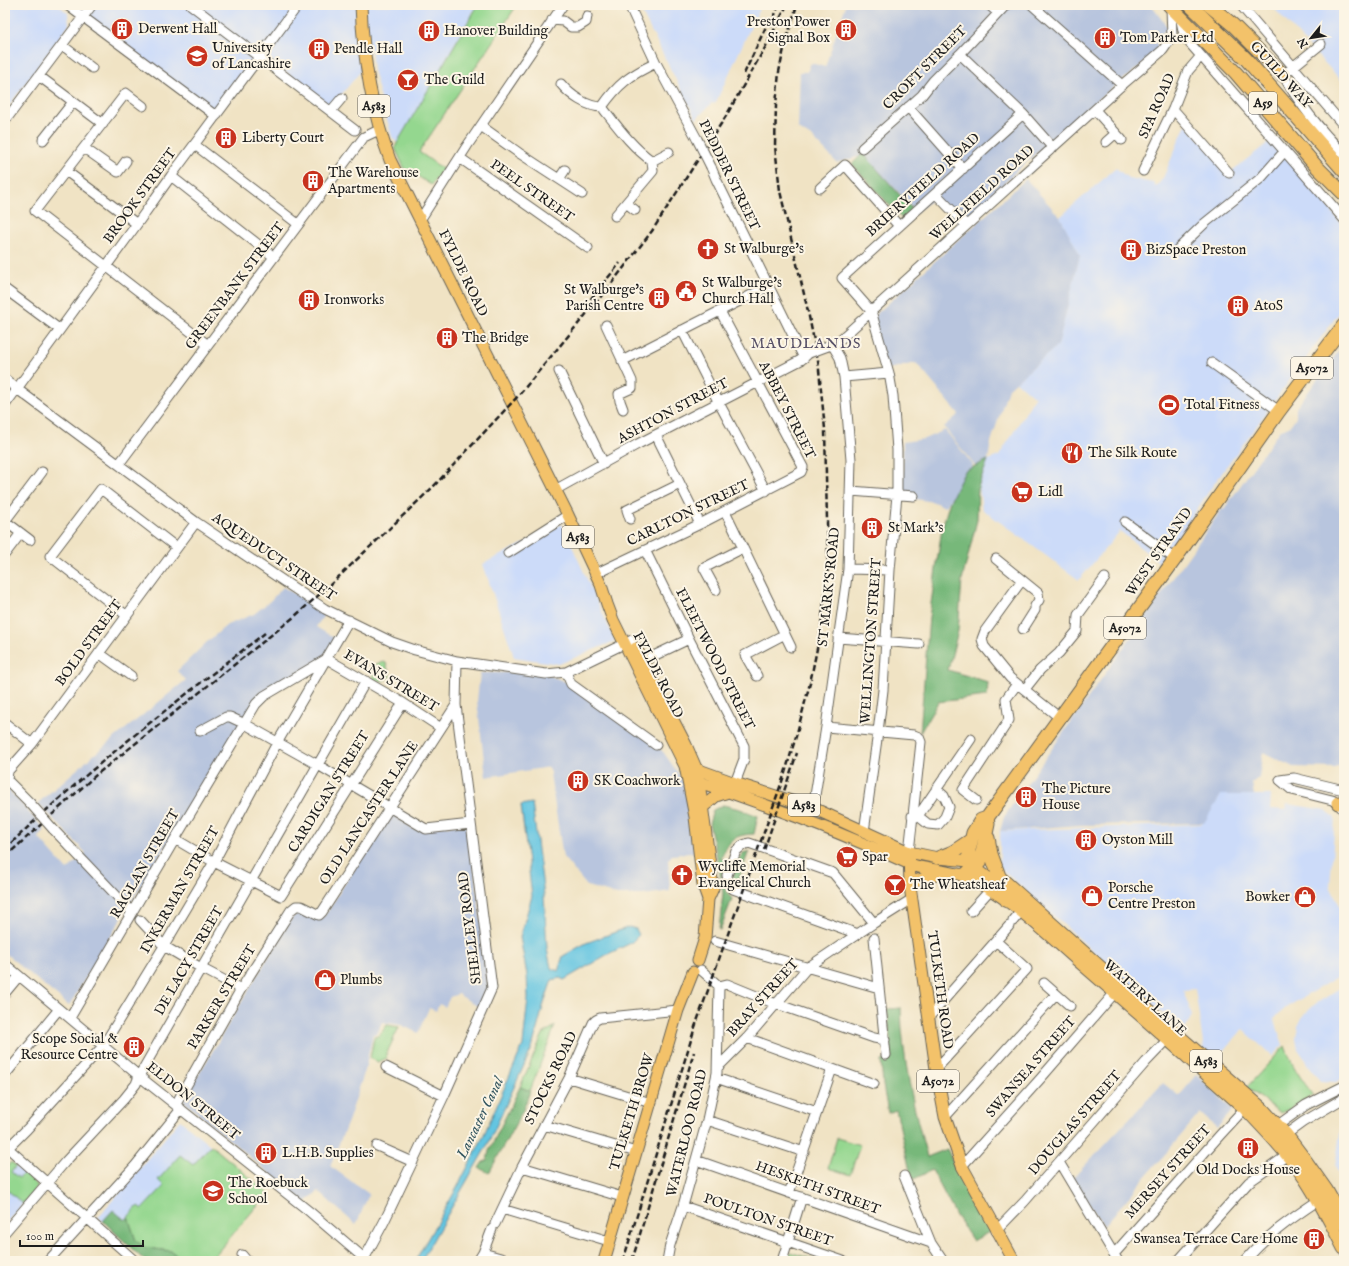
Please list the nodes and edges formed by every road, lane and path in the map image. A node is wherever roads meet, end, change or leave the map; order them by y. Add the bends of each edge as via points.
1 (67, 5) edge
2 (92, 5) edge
3 (191, 5) edge
4 (298, 5) edge
5 (362, 5) edge
6 (563, 5) edge
7 (629, 5) edge
8 (989, 5) edge
9 (1006, 5) edge
10 (1032, 5) edge
11 (1190, 5) edge
12 (1209, 5) edge
13 (1243, 8) dead end
14 (1173, 9) edge
15 (998, 13) junction
16 (587, 16) dead end
17 (83, 17) junction
18 (552, 20) junction
19 (1172, 37) junction
20 (1187, 40) junction
21 (1321, 44) dead end
22 (62, 45) junction
23 (960, 54) junction
24 (1201, 56) junction
25 (260, 57) junction
26 (656, 63) junction
27 (1293, 66) junction
28 (92, 68) dead end
29 (1283, 75) junction
30 (39, 76) junction
31 (1122, 85) junction
32 (562, 90) dead end
33 (342, 98) dead end
34 (73, 102) junction
35 (143, 106) dead end
36 (602, 107) junction
37 (908, 107) junction
38 (1173, 109) junction
39 (1095, 110) junction
40 (331, 111) junction
41 (1023, 114) junction
42 (216, 116) junction
43 (5, 121) edge
44 (103, 124) junction
45 (481, 126) junction
46 (1344, 126) edge
47 (355, 130) dead end
48 (379, 130) junction
49 (43, 140) dead end
50 (1106, 142) dead end
51 (195, 145) junction
52 (84, 148) junction
53 (862, 148) dead end
54 (1053, 148) junction
55 (669, 152) dead end
56 (1284, 152) junction
57 (1344, 154) edge
58 (460, 158) junction
59 (126, 160) dead end
60 (652, 161) junction
61 (963, 169) junction
62 (565, 170) dead end
63 (66, 171) junction
64 (1143, 171) dead end
65 (1344, 171) edge
66 (1229, 173) dead end
67 (171, 176) junction
68 (559, 179) junction
69 (820, 188) dead end
70 (582, 194) dead end
71 (936, 194) junction
72 (1344, 194) edge
73 (626, 203) junction
74 (635, 210) dead end
75 (615, 216) dead end
76 (1344, 219) edge
77 (420, 220) junction
78 (137, 224) junction
79 (298, 224) junction
80 (966, 225) junction
81 (899, 226) junction
82 (588, 248) dead end
83 (1177, 250) dead end
84 (274, 256) junction
85 (106, 266) junction
86 (769, 286) junction
87 (5, 289) edge
88 (720, 311) junction
89 (871, 311) junction
90 (606, 325) dead end
91 (1344, 325) edge
92 (60, 329) junction
93 (682, 330) junction
94 (208, 345) junction
95 (830, 346) junction
96 (806, 355) junction
97 (622, 361) junction
98 (1212, 363) dead end
99 (559, 371) dead end
100 (889, 373) junction
101 (844, 377) junction
102 (5, 379) edge
103 (758, 382) junction
104 (17, 389) junction
105 (718, 402) junction
106 (5, 404) edge
107 (623, 409) dead end
108 (1279, 411) junction
109 (656, 435) junction
110 (119, 464) junction
111 (604, 464) junction
112 (42, 472) dead end
113 (793, 476) joint
114 (680, 484) junction
115 (555, 490) junction
116 (766, 491) junction
117 (851, 491) junction
118 (897, 495) junction
119 (914, 496) dead end
120 (725, 511) junction
121 (568, 515) junction
122 (630, 520) dead end
123 (5, 521) edge
124 (196, 522) junction
125 (1124, 522) dead end
126 (700, 524) junction
127 (20, 533) junction
128 (30, 540) dead end
129 (176, 547) junction
130 (743, 548) junction
131 (645, 550) junction
132 (508, 552) dead end
133 (5, 554) edge
134 (996, 559) dead end
135 (1175, 559) junction
136 (848, 568) junction
137 (890, 570) junction
138 (595, 574) junction
139 (1105, 578) dead end
140 (1022, 580) junction
141 (716, 590) dead end
142 (126, 616) junction
143 (349, 620) junction
144 (1022, 629) dead end
145 (785, 634) junction
146 (838, 638) junction
147 (689, 639) junction
148 (628, 642) junction
149 (885, 642) junction
150 (919, 644) dead end
151 (791, 647) dead end
152 (99, 653) junction
153 (326, 659) junction
154 (457, 661) junction
155 (643, 661) junction
156 (566, 672) junction
157 (131, 676) dead end
158 (756, 676) dead end
159 (366, 681) junction
160 (1021, 687) junction
161 (403, 703) junction
162 (456, 705) junction
163 (1060, 718) junction
164 (5, 723) edge
165 (245, 724) junction
166 (826, 727) junction
167 (441, 728) junction
168 (200, 731) dead end
169 (878, 732) junction
170 (971, 739) dead end
171 (277, 743) junction
172 (32, 744) junction
173 (656, 745) dead end
174 (318, 765) junction
175 (691, 767) junction
176 (688, 778) junction
177 (699, 782) junction
178 (350, 785) junction
179 (731, 787) junction
180 (936, 789) junction
181 (1344, 790) edge
182 (976, 800) dead end
183 (1342, 806) edge
184 (703, 807) junction
185 (390, 808) junction
186 (813, 808) junction
187 (915, 816) junction
188 (987, 818) junction
189 (471, 824) junction
190 (864, 832) junction
191 (985, 832) junction
192 (175, 839) junction
193 (971, 840) junction
194 (909, 852) junction
195 (893, 856) junction
196 (938, 858) junction
197 (214, 862) junction
198 (910, 864) junction
199 (972, 867) junction
200 (947, 872) junction
201 (999, 876) junction
202 (251, 880) junction
203 (910, 886) junction
204 (990, 889) junction
205 (708, 899) junction
206 (912, 899) junction
207 (1007, 901) junction
208 (296, 906) joint
209 (971, 911) dead end
210 (132, 912) junction
211 (1018, 915) junction
212 (140, 920) dead end
213 (874, 923) junction
214 (858, 934) junction
215 (874, 938) dead end
216 (715, 941) dead end
217 (996, 941) junction
218 (164, 946) junction
219 (5, 964) edge
220 (697, 967) junction
221 (201, 968) junction
222 (807, 968) junction
223 (19, 976) junction
224 (1044, 983) dead end
225 (719, 986) junction
226 (879, 988) junction
227 (241, 989) junction
228 (1118, 989) junction
229 (5, 993) edge
230 (1056, 994) junction
231 (776, 1004) junction
232 (1070, 1006) dead end
233 (59, 1009) junction
234 (678, 1010) junction
235 (929, 1017) junction
236 (70, 1018) junction
237 (1171, 1036) junction
238 (747, 1038) junction
239 (885, 1040) junction
240 (103, 1046) junction
241 (886, 1055) dead end
242 (386, 1067) dead end
243 (718, 1067) junction
244 (936, 1069) junction
245 (832, 1070) junction
246 (5, 1075) edge
247 (139, 1076) junction
248 (569, 1078) junction
249 (716, 1078) junction
250 (874, 1084) dead end
251 (1344, 1086) edge
252 (444, 1096) junction
253 (1344, 1098) edge
254 (651, 1103) junction
255 (178, 1107) junction
256 (1245, 1108) junction
257 (817, 1112) junction
258 (945, 1117) junction
259 (707, 1120) junction
260 (544, 1125) junction
261 (1277, 1134) junction
262 (377, 1146) dead end
263 (6, 1150) edge
264 (636, 1152) junction
265 (804, 1152) junction
266 (1291, 1152) junction
267 (696, 1160) junction
268 (413, 1162) junction
269 (1059, 1162) junction
270 (962, 1166) junction
271 (522, 1167) junction
272 (904, 1176) dead end
273 (47, 1183) junction
274 (790, 1193) junction
275 (622, 1197) junction
276 (802, 1197) junction
277 (1319, 1200) junction
278 (683, 1206) junction
279 (502, 1209) junction
280 (88, 1219) junction
281 (1344, 1222) edge
282 (996, 1231) junction
283 (5, 1232) edge
284 (609, 1241) junction
285 (788, 1242) junction
286 (931, 1243) junction
287 (1344, 1248) edge
288 (480, 1257) edge
289 (1116, 1258) edge
290 (364, 1260) edge
291 (48, 1261) edge
292 (135, 1261) edge
293 (511, 1261) edge
294 (604, 1261) edge
295 (667, 1261) edge
296 (782, 1261) edge
297 (843, 1261) edge
298 (943, 1261) edge
299 (1014, 1261) edge
300 (1178, 1261) edge
301 (1245, 1261) edge

1 - 17 street
2 - 17 street
3 - 25 street
4 - 25 street, BROOK STREET
5 - 48 main road, FYLDE ROAD / A583 via 367,74
6 - 18 street
7 - 26 street, PEDDER STREET
8 - 15 street
9 - 15 street, CROFT STREET
10 - 31 street
11 - 65 highway, GUILD WAY / A59 via 1246,59
12 - 29 highway
13 - 27 street
14 - 19 street
14 - 20 street
14 - 72 highway, A59 via 1236,73 1316,166
15 - 23 street, CROFT STREET
16 - 18 street via 586,22 578,27
17 - 22 street
17 - 42 street
18 - 45 street
19 - 20 street
19 - 31 street, WELLFIELD ROAD via 1163,50
20 - 24 street
21 - 27 street
22 - 28 street
22 - 30 street
23 - 37 street, CROFT STREET
23 - 41 street
24 - 38 street, SPA ROAD via 1188,71
24 - 56 street
25 - 40 street
25 - 42 street, BROOK STREET
26 - 36 street via 625,80
26 - 86 street, PEDDER STREET, bridge via 697,139
27 - 29 street
27 - 46 street
29 - 57 street via 1296,99
30 - 34 street
30 - 43 street
31 - 39 street, WELLFIELD ROAD
32 - 36 street via 587,104
33 - 40 street
34 - 44 street
34 - 49 street
35 - 44 street via 126,93
36 - 60 street via 623,133
37 - 53 street, CROFT STREET
37 - 61 street
38 - 64 street, SPA ROAD
38 - 66 street
39 - 50 street via 1119,137
39 - 54 street, WELLFIELD ROAD
40 - 47 street
41 - 54 street
41 - 61 street, BRIERYFIELD ROAD
42 - 51 street, BROOK STREET
44 - 52 street
45 - 58 street
45 - 68 street
48 - 77 main road, FYLDE ROAD / A583 via 390,160
48 - 79 street, GREENBANK STREET via 364,137
51 - 67 street, BROOK STREET
51 - 79 street
52 - 59 street via 118,172
52 - 63 street
54 - 80 street, WELLFIELD ROAD
55 - 60 street
56 - 76 street
56 - 83 street via 1261,178 1205,223
58 - 77 street
58 - 82 street, PEEL STREET
60 - 73 street via 653,171
61 - 71 street, BRIERYFIELD ROAD
62 - 68 street
63 - 78 street
63 - 85 street via 36,211
67 - 78 street, BROOK STREET
67 - 84 street
68 - 70 street
69 - 81 street via 845,165
71 - 80 street
71 - 81 street, BRIERYFIELD ROAD
73 - 74 street
73 - 75 street
77 - 115 main road, FYLDE ROAD / A583
78 - 85 street, BROOK STREET
79 - 84 street, GREENBANK STREET
80 - 89 street, WELLFIELD ROAD
81 - 89 street, BRIERYFIELD ROAD via 842,278
84 - 94 street, GREENBANK STREET
85 - 92 street, BROOK STREET
85 - 94 street
86 - 88 street
86 - 96 street, PEDDER STREET
87 - 92 street
88 - 93 street
88 - 103 street, ABBEY STREET
89 - 95 street, WELLFIELD ROAD
89 - 100 street, WELLINGTON STREET
90 - 97 street
91 - 108 highway, WEST STRAND / A5072
92 - 104 street, BROOK STREET
93 - 97 street
93 - 105 street
94 - 110 street, GREENBANK STREET
95 - 96 street, WELLFIELD ROAD, bridge
95 - 101 street, ST MARK'S ROAD via 840,358
96 - 103 street, ASHTON STREET
97 - 107 street via 632,381 632,388 619,394
98 - 108 street
99 - 111 street
100 - 101 street
100 - 118 street, WELLINGTON STREET via 897,450
101 - 117 street, ST MARK'S ROAD
102 - 104 street, AQUEDUCT STREET
103 - 105 street, ASHTON STREET
103 - 113 street, ABBEY STREET via 803,467 801,472
104 - 106 street, BROOK STREET
104 - 110 street, AQUEDUCT STREET
105 - 109 street, ASHTON STREET
105 - 116 street
108 - 135 highway, WEST STRAND / A5072
109 - 111 street, ASHTON STREET
109 - 114 street
110 - 124 street, AQUEDUCT STREET
111 - 115 street, ASHTON STREET
112 - 123 street
113 - 116 street, CARLTON STREET
114 - 122 street via 627,510
114 - 126 street
115 - 121 main road, FYLDE ROAD / A583
116 - 120 street, CARLTON STREET
117 - 118 street
117 - 136 street, ST MARK'S ROAD
118 - 119 street
118 - 137 street, WELLINGTON STREET
120 - 126 street, CARLTON STREET
120 - 130 street
121 - 132 street
121 - 138 main road, FYLDE ROAD / A583
123 - 127 street
124 - 129 street, BOLD STREET
124 - 143 street, AQUEDUCT STREET via 325,609
125 - 135 street
126 - 131 street, CARLTON STREET
127 - 128 street
127 - 133 street
129 - 142 street, BOLD STREET
129 - 142 street via 101,489 50,556
130 - 141 street via 704,568
130 - 145 street
131 - 138 street, CARLTON STREET
131 - 147 street, FLEETWOOD STREET
134 - 140 street
135 - 163 highway, WEST STRAND / A5072
136 - 137 street
136 - 146 street, ST MARK'S ROAD
137 - 149 street, WELLINGTON STREET
138 - 148 main road, FYLDE ROAD / A583 via 607,604
139 - 160 street via 1078,616 1077,631 1059,653
140 - 144 street via 1038,593 1039,600
140 - 160 street via 985,631 982,639 984,646 1010,678
142 - 152 street, BOLD STREET
143 - 153 street, INKERMAN STREET
143 - 154 street, AQUEDUCT STREET via 392,642
145 - 151 street
145 - 158 street via 745,655
146 - 149 street
146 - 166 street, ST MARK'S ROAD
147 - 155 street
147 - 179 street, FLEETWOOD STREET via 744,746 744,759
148 - 155 main road, FYLDE ROAD / A583
148 - 156 street, AQUEDUCT STREET
148 - 175 main road, FYLDE ROAD / A583
149 - 150 street
149 - 169 street, WELLINGTON STREET
152 - 157 street
152 - 172 street, BOLD STREET
153 - 159 street, EVANS STREET
153 - 165 street, RAGLAN STREET via 264,696 256,704
153 - 171 street, INKERMAN STREET
154 - 156 street, AQUEDUCT STREET via 546,674
154 - 162 street, SHELLEY ROAD
155 - 175 main road, FYLDE ROAD / A583 via 684,740
156 - 173 street via 571,684
159 - 161 street, EVANS STREET
159 - 174 street, DE LACY STREET
160 - 163 street
160 - 182 street via 1006,699 1009,720 963,790
161 - 167 street, EVANS STREET
161 - 178 street, CARDIGAN STREET
162 - 167 street, OLD LANCASTER LANE
162 - 189 street, SHELLEY ROAD
163 - 188 highway, WEST STRAND / A5072
164 - 172 street
165 - 168 street via 226,717
165 - 171 street
165 - 192 street, RAGLAN STREET
166 - 169 street
166 - 186 street, ST MARK'S ROAD
167 - 185 street, OLD LANCASTER LANE
169 - 187 street via 914,735 921,742
169 - 190 street, WELLINGTON STREET
170 - 180 street
171 - 174 street
171 - 197 street, INKERMAN STREET
172 - 210 street, BOLD STREET, bridge via 8,771 7,780
174 - 178 street
174 - 202 street, DE LACY STREET
175 - 176 main road, FYLDE ROAD / A583
175 - 177 main road, TULKETH BROW / A583
175 - 179 main road, A583
176 - 177 main road, A583
176 - 205 main road, TULKETH BROW via 703,885
177 - 179 main road, A583
177 - 184 main road, TULKETH BROW
178 - 185 street
178 - 202 street, CARDIGAN STREET via 280,896
179 - 184 main road
179 - 186 main road, A583
179 - 195 main road, A583
180 - 187 street
180 - 187 street via 944,796 949,807 945,818 938,825 928,824
181 - 183 street via 1294,778 1280,780 1292,790 1324,797
184 - 205 main road, TULKETH BROW via 713,888
185 - 189 street via 426,829
185 - 208 street, OLD LANCASTER LANE via 322,912 319,915
186 - 190 main road, A583
187 - 194 street
188 - 191 highway, WEST STRAND / A5072
188 - 193 highway, WEST STRAND / A5072 via 981,820
189 - 252 street, SHELLEY ROAD via 492,988
190 - 194 main road, A583
191 - 199 highway, WEST STRAND / A5072
191 - 201 highway, A5072
192 - 197 street
192 - 210 street, RAGLAN STREET
193 - 196 highway
193 - 199 highway, WEST STRAND / A5072
194 - 196 main road, WATERY LANE / A583
194 - 198 main road, TULKETH ROAD / A5072
195 - 198 main road, A583
195 - 203 main road, A5072
196 - 199 main road, WATERY LANE / A583
197 - 202 street
197 - 218 street, INKERMAN STREET
198 - 200 main road, WATERY LANE / A583
198 - 203 main road, TULKETH ROAD / A5072
199 - 200 main road, WATERY LANE / A583
199 - 201 highway, WATERY LANE / A583
199 - 204 highway, WATERY LANE / A583 via 978,881
199 - 207 highway via 1001,889
200 - 203 main road via 918,880
201 - 211 highway, WATERY LANE / A583
202 - 221 street, DE LACY STREET
203 - 206 main road, TULKETH ROAD / A5072
204 - 207 highway, WATERY LANE / A583
204 - 209 street
205 - 220 main road, TULKETH BROW via 705,938
206 - 213 street, BRAY STREET
206 - 235 main road, TULKETH ROAD / A5072
207 - 211 highway, WATERY LANE / A583
208 - 227 street, PARKER STREET
210 - 236 street, RAGLAN STREET
211 - 217 street
211 - 228 highway, WATERY LANE / A583
212 - 218 street
213 - 214 street, BRAY STREET
213 - 214 street via 833,873 749,843 736,851 727,876 733,889
214 - 222 street, BRAY STREET
215 - 226 street
216 - 222 street
217 - 235 street
217 - 244 street via 1027,968
218 - 221 street
218 - 240 street, INKERMAN STREET
219 - 223 street, ELDON STREET
220 - 225 street
220 - 234 main road, TULKETH BROW
221 - 227 street
221 - 247 street, DE LACY STREET
222 - 226 street
222 - 231 street, BRAY STREET
223 - 229 street
223 - 233 street, ELDON STREET
224 - 230 street
225 - 231 street via 727,984
225 - 243 street, WATERLOO ROAD
226 - 239 street
227 - 255 street, PARKER STREET
228 - 237 highway, WATERY LANE / A583
228 - 270 street, SWANSEA STREET
230 - 232 street
230 - 258 street
231 - 238 street, BRAY STREET
231 - 239 street
233 - 236 street, ELDON STREET
233 - 246 street
234 - 248 street, STOCKS ROAD via 596,1020
234 - 254 main road, TULKETH BROW
235 - 244 main road, TULKETH ROAD / A5072
236 - 240 street, ELDON STREET
237 - 256 highway, WATERY LANE / A583
237 - 261 highway, WATERY LANE / A583 via 1262,1109
237 - 269 street, DOUGLAS STREET
238 - 243 street, BRAY STREET
238 - 245 street
239 - 241 street
240 - 247 street, ELDON STREET
240 - 263 street, INKERMAN STREET
242 - 252 street
243 - 249 street, WATERLOO ROAD
244 - 258 main road, TULKETH ROAD / A5072
245 - 250 street
245 - 257 street
247 - 255 street, ELDON STREET
247 - 273 street, DE LACY STREET via 124,1099
248 - 254 street
248 - 260 street, STOCKS ROAD
249 - 257 street
249 - 259 street, WATERLOO ROAD
251 - 261 street via 1306,1106
252 - 268 street, SHELLEY ROAD
253 - 261 street
254 - 264 main road, TULKETH BROW
255 - 280 street, PARKER STREET via 135,1166
255 - 290 street, ELDON STREET via 310,1212
256 - 261 highway, WATERY LANE / A583
256 - 289 street, MERSEY STREET
257 - 265 street
258 - 270 main road, TULKETH ROAD / A5072
259 - 265 street
259 - 267 street, WATERLOO ROAD
260 - 264 street
260 - 271 street, STOCKS ROAD
261 - 266 highway, WATERY LANE / A583
262 - 268 street
263 - 273 street
264 - 275 main road, TULKETH BROW
265 - 274 street
266 - 277 highway, WATERY LANE / A583
266 - 281 highway, WATERY LANE / A583 via 1326,1190
266 - 300 street via 1249,1182
267 - 274 street, HESKETH STREET
267 - 278 street, WATERLOO ROAD
268 - 290 street, SHELLEY ROAD
269 - 282 street, DOUGLAS STREET
269 - 289 street
270 - 282 main road, TULKETH ROAD / A5072
271 - 275 street
271 - 279 street, STOCKS ROAD
272 - 286 street
273 - 280 street
273 - 283 street, DE LACY STREET
274 - 276 street, HESKETH STREET
275 - 284 main road, TULKETH BROW
276 - 285 street
276 - 286 street, HESKETH STREET
277 - 287 highway, WATERY LANE / A583
277 - 301 street via 1278,1228
278 - 285 street, POULTON STREET
278 - 295 street, WATERLOO ROAD
279 - 284 street
279 - 288 street, STOCKS ROAD
280 - 291 street, PARKER STREET
280 - 292 street
282 - 299 main road, TULKETH ROAD / A5072
284 - 294 main road, TULKETH BROW
285 - 296 street
285 - 297 street, POULTON STREET
286 - 298 street
288 - 293 street

